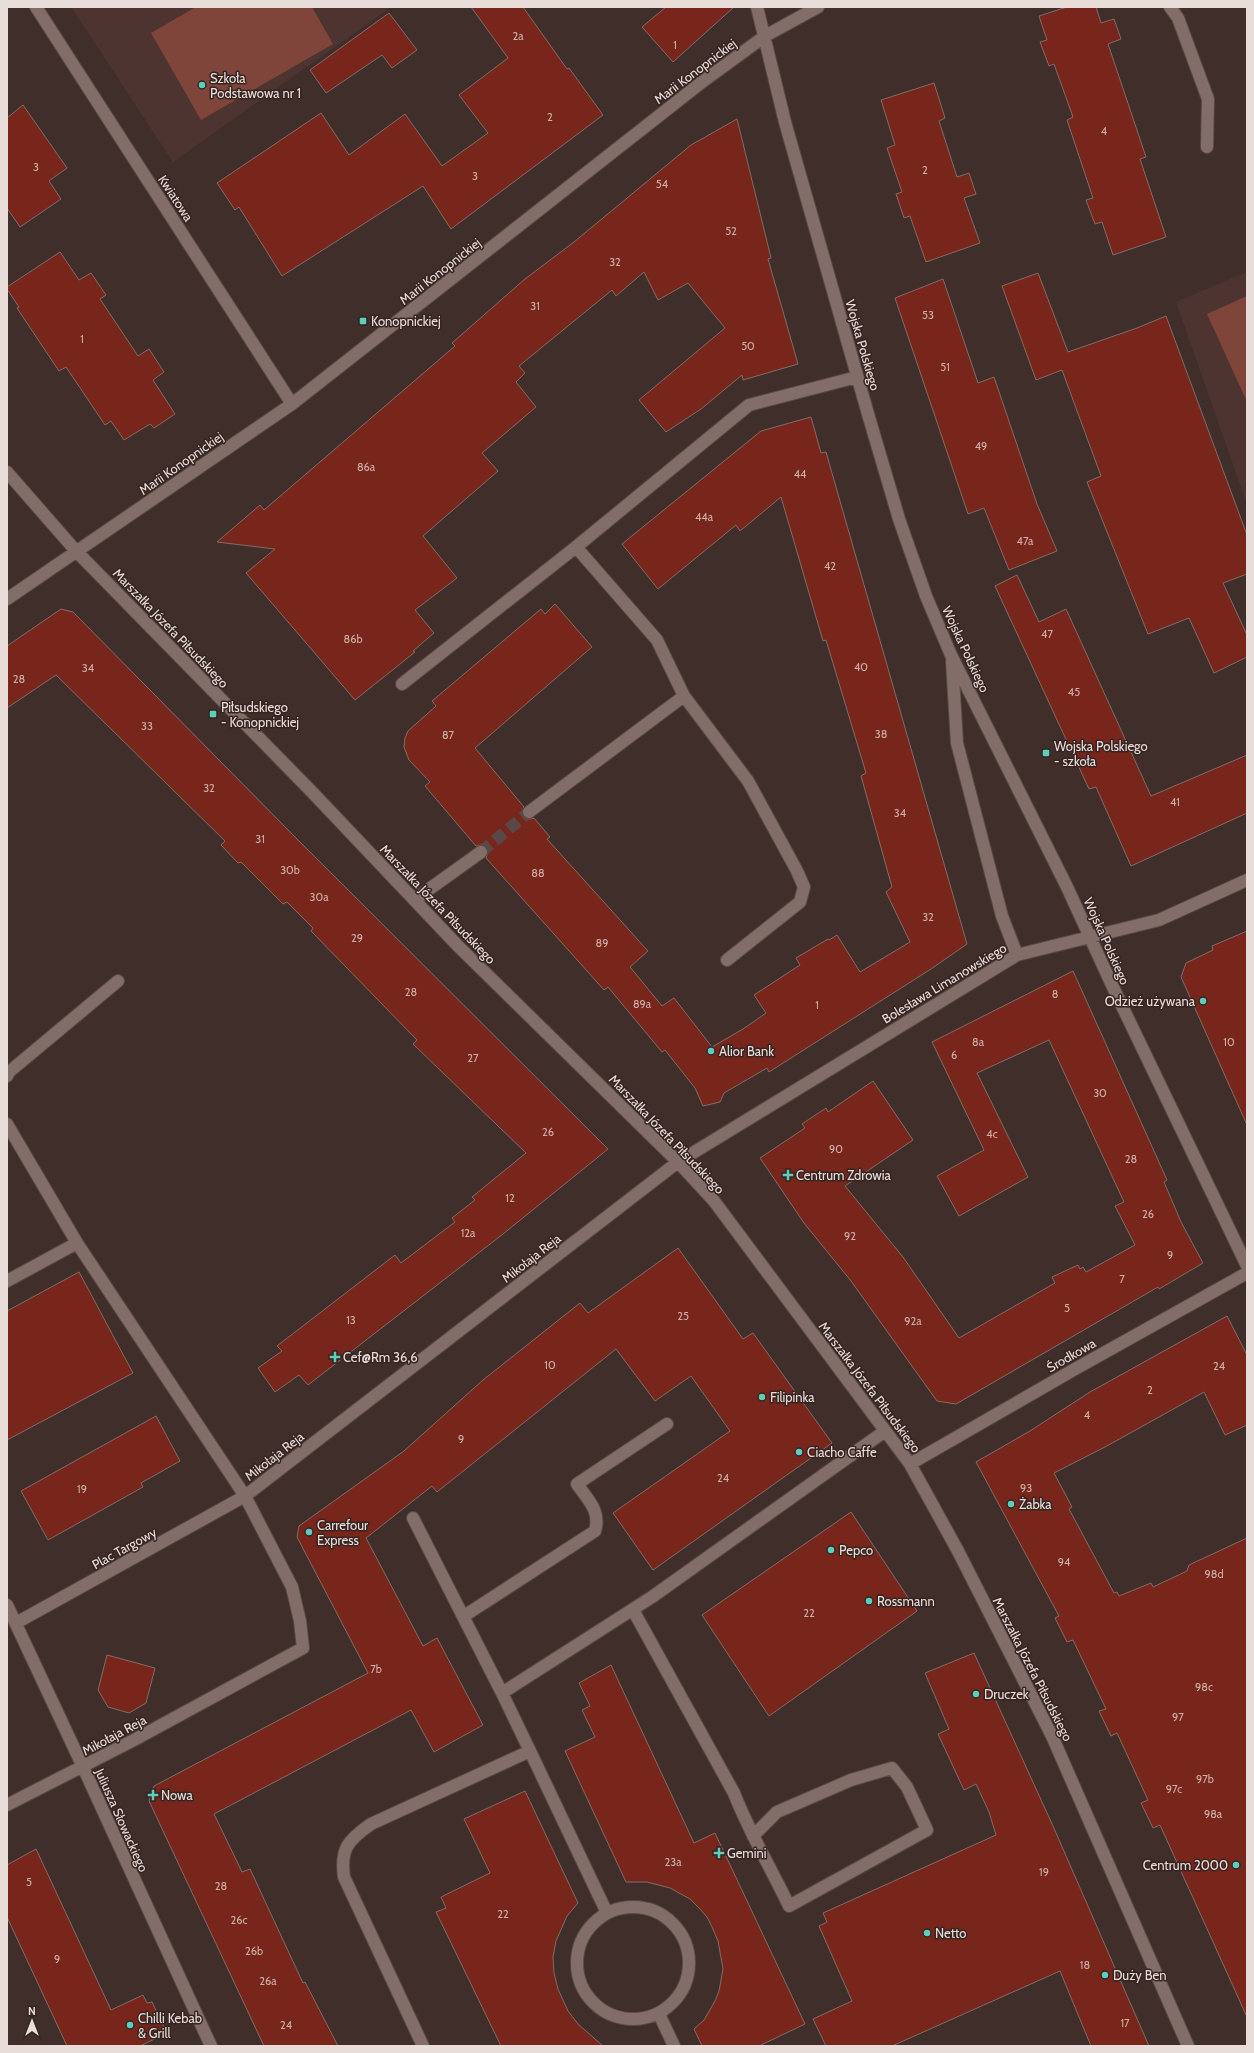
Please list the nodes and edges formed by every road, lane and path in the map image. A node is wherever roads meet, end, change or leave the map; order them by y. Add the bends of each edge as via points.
1 (36, 7) edge
2 (757, 7) edge
3 (818, 7) edge
4 (1170, 7) edge
5 (765, 36) junction
6 (1207, 147) dead end
7 (857, 377) junction
8 (292, 404) junction
9 (7, 472) edge
10 (576, 547) junction
11 (76, 551) junction
12 (7, 599) edge
13 (951, 655) junction
14 (402, 684) dead end
15 (684, 696) junction
16 (529, 812) tunnel mouth
17 (481, 852) tunnel mouth
18 (1247, 880) edge
19 (414, 900) junction
20 (1089, 936) junction
21 (1017, 955) junction
22 (727, 960) dead end
23 (118, 981) dead end
24 (7, 1076) edge
25 (7, 1124) edge
26 (678, 1162) junction
27 (77, 1242) junction
28 (1247, 1266) edge
29 (1247, 1273) edge
30 (7, 1281) edge
31 (667, 1424) dead end
32 (885, 1431) junction
33 (910, 1464) junction
34 (245, 1496) junction
35 (413, 1518) dead end
36 (7, 1605) edge
37 (633, 1610) junction
38 (464, 1616) junction
39 (16, 1624) junction
40 (502, 1693) junction
41 (530, 1751) junction
42 (83, 1767) junction
43 (7, 1805) edge
44 (753, 1836) junction
45 (607, 1913) junction
46 (659, 2014) junction
47 (420, 2045) edge
48 (211, 2046) edge
49 (674, 2046) edge
50 (1188, 2046) edge

1 - 8 street, Kwiatowa
2 - 5 street, Wojska Polskiego
3 - 5 street, Marii Konopnickiej
4 - 6 street via 1178,18 1208,99
5 - 7 street, Wojska Polskiego via 785,122
5 - 8 street, Marii Konopnickiej via 702,82
7 - 10 street via 749,405
7 - 13 street, Wojska Polskiego via 899,519 926,596
8 - 11 street, Marii Konopnickiej
9 - 11 street, Marszałka Józefa Piłsudskiego
10 - 14 street
10 - 15 street via 657,640
11 - 12 street, Marii Konopnickiej
11 - 19 street, Marszałka Józefa Piłsudskiego
13 - 20 street, Wojska Polskiego
13 - 21 street via 957,743 1002,916
15 - 16 street
15 - 22 street via 748,781 804,888 800,902
17 - 19 street
18 - 20 street, Bolesława Limanowskiego via 1159,920
19 - 26 street, Marszałka Józefa Piłsudskiego
20 - 21 street, Bolesława Limanowskiego
20 - 28 street, Wojska Polskiego
21 - 26 street, Bolesława Limanowskiego
23 - 24 street
25 - 27 street
26 - 32 street, Marszałka Józefa Piłsudskiego via 714,1201
26 - 34 street, Mikołaja Reja
27 - 30 street
27 - 34 street
29 - 33 street, Środkowa via 1068,1372
31 - 38 street via 577,1484 594,1507 598,1520 595,1531
32 - 33 street, Marszałka Józefa Piłsudskiego
32 - 37 street
33 - 50 street, Marszałka Józefa Piłsudskiego via 958,1551 1052,1736
34 - 39 street, Plac Targowy
34 - 42 street, Mikołaja Reja via 292,1587 303,1648
35 - 38 street
36 - 39 street, Juliusza Słowackiego
37 - 40 street
37 - 44 street via 734,1793
38 - 40 street
39 - 42 street, Juliusza Słowackiego
40 - 41 street
41 - 45 street
41 - 47 street via 371,1824 355,1835 345,1848 342,1862 344,1877
42 - 43 street, Mikołaja Reja
42 - 48 street, Juliusza Słowackiego
44 - 44 street via 777,1812 851,1780 892,1768 907,1787 927,1830 789,1906
45 - 46 street via 594,1922 584,1935 578,1950 577,1966 582,1987 598,2007 612,2016 644,2019
45 - 46 street via 639,1907 655,1911 680,1931 687,1945 690,1961 688,1977 682,1992
46 - 49 street

